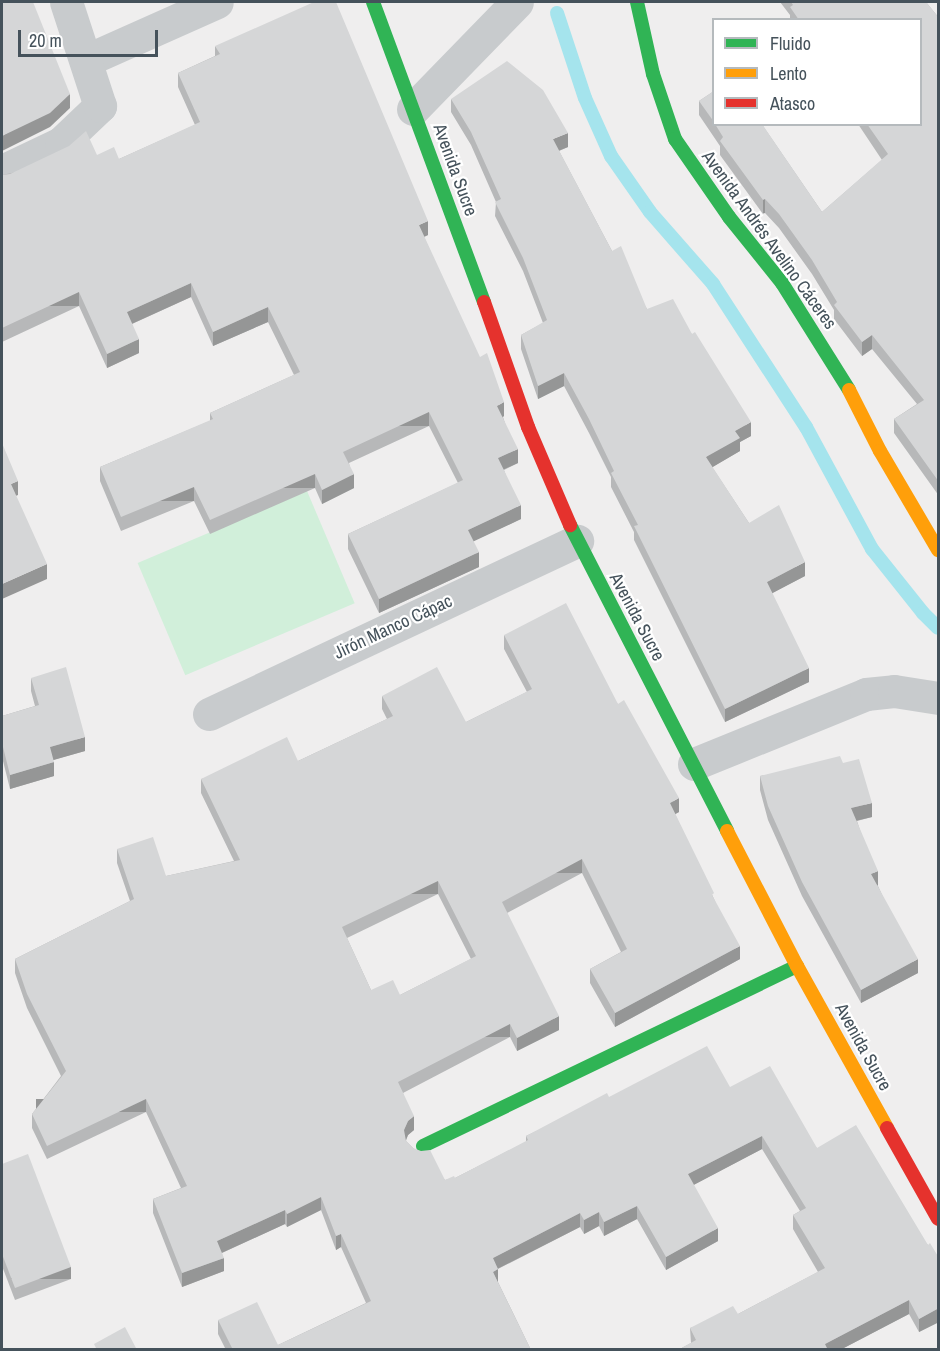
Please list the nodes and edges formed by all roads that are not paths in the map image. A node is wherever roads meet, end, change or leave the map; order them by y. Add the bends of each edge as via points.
1 (66, 2) edge
2 (217, 2) edge
3 (372, 2) edge
4 (517, 2) edge
5 (637, 2) edge
6 (87, 60) junction
7 (413, 109) junction
8 (2, 171) edge
9 (577, 541) junction
10 (939, 550) edge
11 (939, 698) edge
12 (209, 714) dead end
13 (694, 764) junction
14 (797, 966) junction
15 (423, 1146) dead end
16 (939, 1219) edge

1 - 6 street
2 - 6 street
3 - 7 street, Avenida Sucre
4 - 7 street
5 - 10 street, Avenida Andrés Avelino Cáceres via 653,74 675,138 808,322
6 - 8 street via 100,106 61,143
7 - 9 street, Avenida Sucre via 528,427
9 - 12 street, Jirón Manco Cápac
9 - 13 street, Avenida Sucre
11 - 13 street via 894,691 866,694
13 - 14 street, Avenida Sucre
14 - 15 street
14 - 16 street, Avenida Sucre

